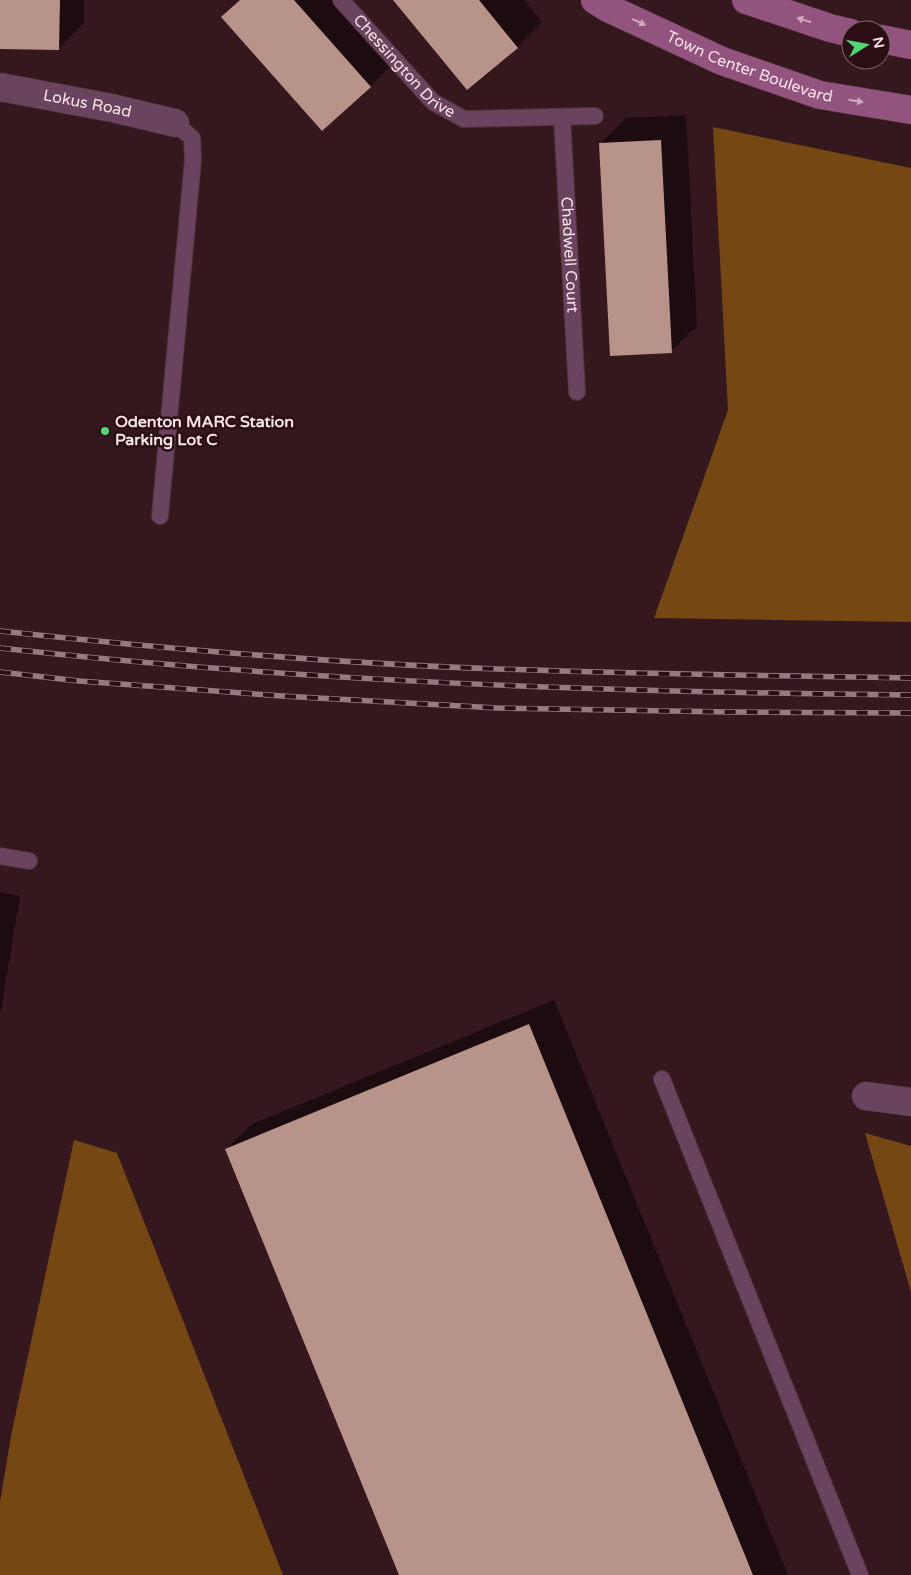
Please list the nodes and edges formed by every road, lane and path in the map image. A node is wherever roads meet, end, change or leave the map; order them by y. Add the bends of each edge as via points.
1 (341, 0) edge
2 (595, 0) edge
3 (746, 0) edge
4 (841, 31) edge
5 (891, 41) edge
6 (911, 45) edge
7 (0, 87) edge
8 (911, 110) edge
9 (595, 116) dead end
10 (562, 117) junction
11 (175, 123) joint
12 (577, 392) dead end
13 (160, 516) dead end
14 (0, 856) edge
15 (30, 861) dead end
16 (662, 1080) dead end
17 (866, 1096) dead end
18 (911, 1102) edge
19 (860, 1575) edge

1 - 10 lane, Chessington Drive via 433,102 464,119
2 -> 8 street, Town Center Boulevard via 722,61 820,95
4 -> 3 street
5 - 6 street
7 - 11 street, Lokus Road
9 - 10 lane, Chessington Drive
10 - 12 lane, Chadwell Court
11 - 13 lane via 192,138 193,160
14 - 15 lane
16 - 19 lane
17 - 18 street

